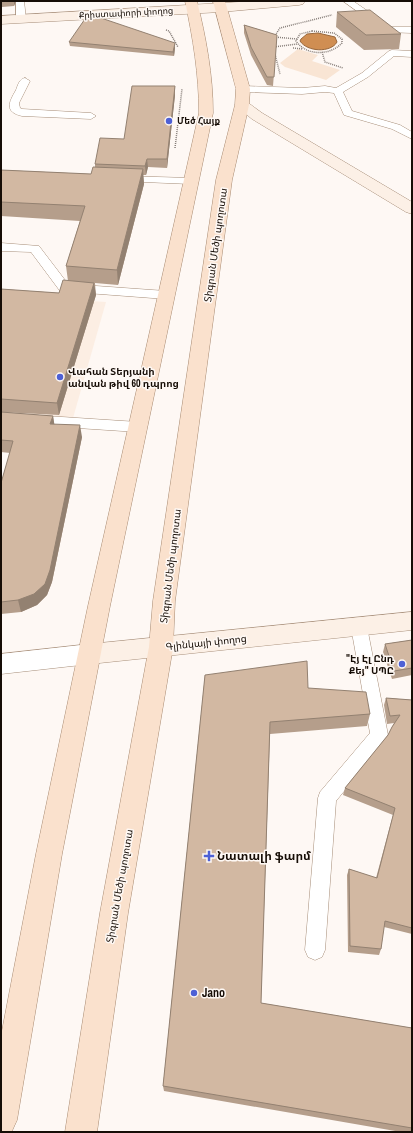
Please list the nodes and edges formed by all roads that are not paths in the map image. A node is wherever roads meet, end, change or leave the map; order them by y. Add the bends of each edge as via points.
1 (20, 1) edge
2 (299, 1) edge
3 (347, 1) edge
4 (220, 4) edge
5 (192, 5) edge
6 (21, 19) junction
7 (1, 20) edge
8 (412, 30) edge
9 (412, 54) edge
10 (25, 80) dead end
11 (242, 89) junction
12 (338, 91) junction
13 (242, 105) junction
14 (91, 116) dead end
15 (412, 136) edge
16 (109, 178) edge
17 (191, 181) junction
18 (412, 210) edge
19 (1, 247) edge
20 (166, 295) junction
21 (1, 418) edge
22 (138, 427) junction
23 (412, 621) edge
24 (359, 626) junction
25 (161, 647) junction
26 (90, 654) junction
27 (1, 664) edge
28 (315, 950) dead end
29 (1, 1120) edge
30 (81, 1132) edge

1 - 6 lane
2 - 4 main road, Քրիստափորի փողոց
3 - 8 lane via 389,30
4 - 5 main road, Քրիստափորի փողոց
4 - 11 main road, Տիգրան Մեծի պողոտա
5 - 6 main road, Քրիստափորի փողոց
5 - 17 main road via 200,38 207,90 206,112
6 - 7 main road, Քրիստափորի փողոց
9 - 12 lane via 392,54 365,75
10 - 14 lane via 14,103 16,110 22,113
11 - 12 lane
11 - 13 main road, Տիգրան Մեծի պողոտա
12 - 15 lane via 348,113 396,127
13 - 18 main road
13 - 25 main road, Տիգրան Մեծի պողոտա via 224,180 164,601
16 - 17 lane
17 - 20 main road
19 - 20 lane via 35,249 64,288
20 - 22 main road
21 - 22 lane
22 - 26 main road
23 - 24 main road, Գլինկայի փողոց
24 - 25 main road, Գլինկայի փողոց
24 - 28 lane via 379,735 327,798
25 - 26 main road, Գլինկայի փողոց
25 - 30 main road, Տիգրան Մեծի պողոտա via 114,913
26 - 27 street, Գլինկայի փողոց
26 - 29 main road

